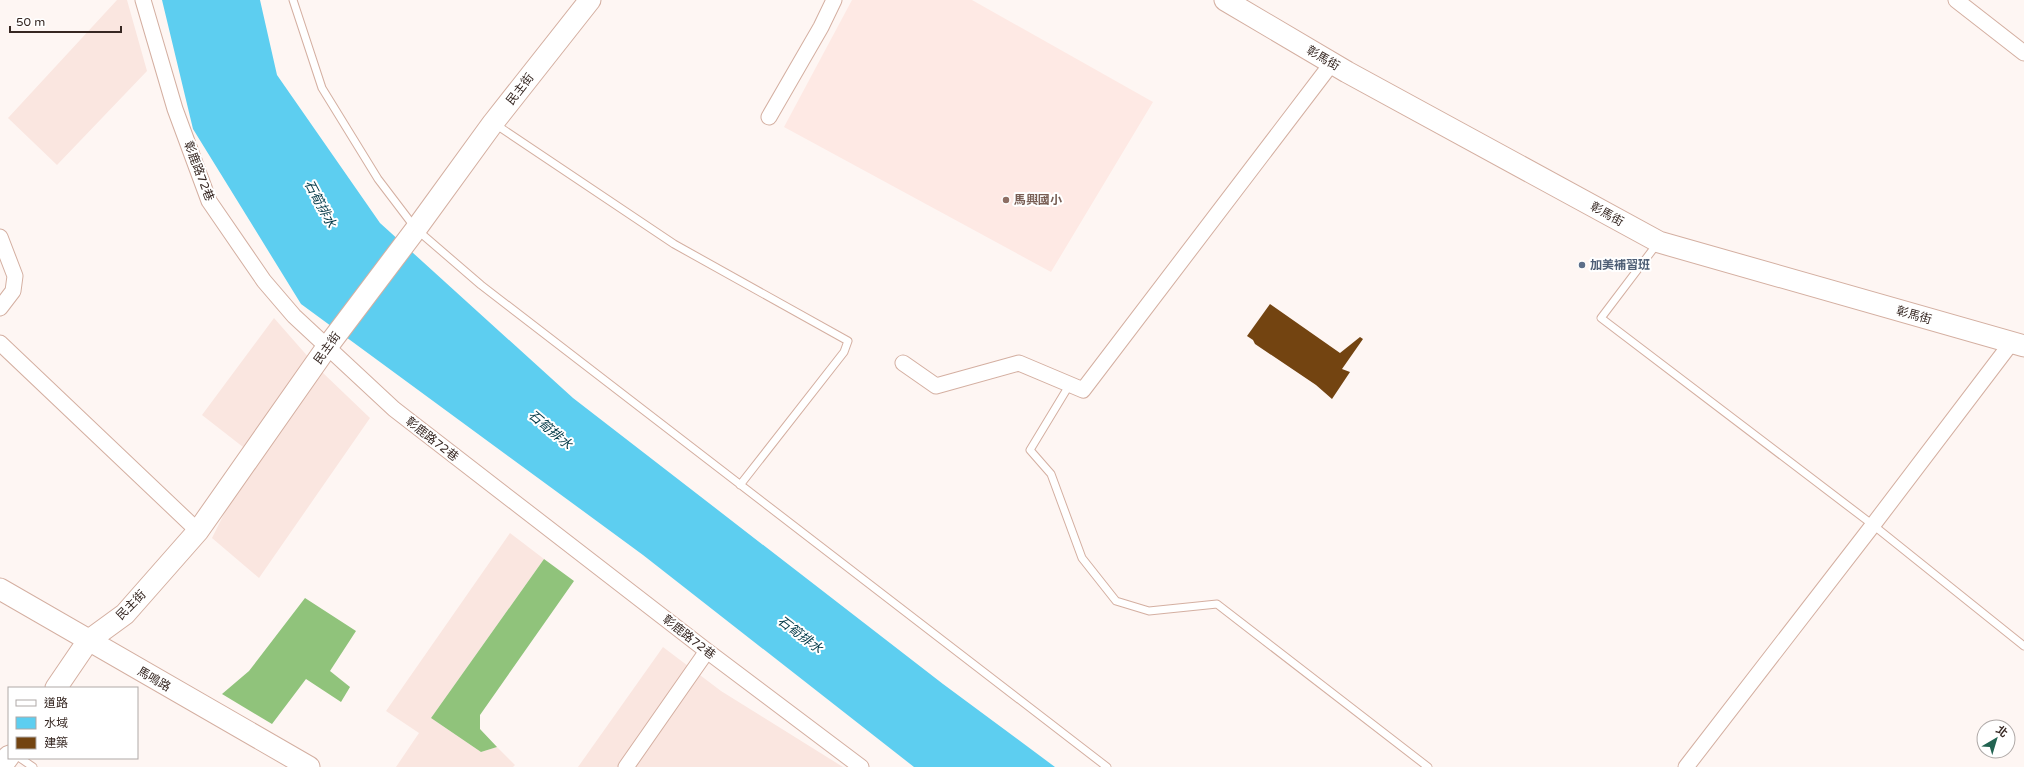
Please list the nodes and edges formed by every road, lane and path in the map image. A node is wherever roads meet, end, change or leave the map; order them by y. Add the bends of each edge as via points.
1 (143, 0) edge
2 (293, 0) edge
3 (834, 0) edge
4 (1956, 0) edge
5 (585, 1) edge
6 (1231, 2) edge
7 (2024, 53) edge
8 (1332, 63) junction
9 (769, 117) dead end
10 (493, 123) junction
11 (416, 229) junction
12 (0, 237) edge
13 (1659, 242) junction
14 (0, 308) edge
15 (0, 343) edge
16 (2018, 344) edge
17 (327, 347) junction
18 (904, 363) dead end
19 (1070, 384) junction
20 (740, 485) junction
21 (1873, 525) junction
22 (198, 530) junction
23 (0, 589) edge
24 (88, 641) junction
25 (2024, 646) edge
26 (707, 651) junction
27 (57, 687) edge
28 (8, 757) edge
29 (21, 759) edge
30 (1, 767) edge
31 (33, 767) edge
32 (309, 767) edge
33 (626, 767) edge
34 (861, 767) edge
35 (1107, 767) edge
36 (1428, 767) edge
37 (1686, 767) edge

1 - 17 street, 彰鹿路72巷 via 175,108 209,201 264,281 294,316
2 - 11 lane via 322,88 378,179
3 - 9 street via 822,27
4 - 7 street
5 - 10 street, 民主街
6 - 8 street, 彰馬街
8 - 13 street, 彰馬街
8 - 19 street via 1083,390
10 - 11 street, 民主街
10 - 20 lane via 674,244 848,341 844,352
11 - 17 street, 民主街
11 - 20 lane via 481,285
12 - 14 street via 15,276 14,290
13 - 16 street, 彰馬街
13 - 21 lane via 1601,318
15 - 22 street
16 - 21 street
17 - 22 street, 民主街
17 - 26 street, 彰鹿路72巷 via 394,410
18 - 19 street via 936,386 1019,363
19 - 36 lane via 1030,450 1051,474 1082,558 1116,601 1149,610 1217,604
20 - 35 lane
21 - 25 lane
21 - 37 street
22 - 24 street, 民主街 via 125,614
23 - 24 street, 馬鳴路
24 - 27 street, 民主街
24 - 32 street, 馬鳴路
26 - 33 street
26 - 34 street, 彰鹿路72巷
28 - 30 street
29 - 31 lane

